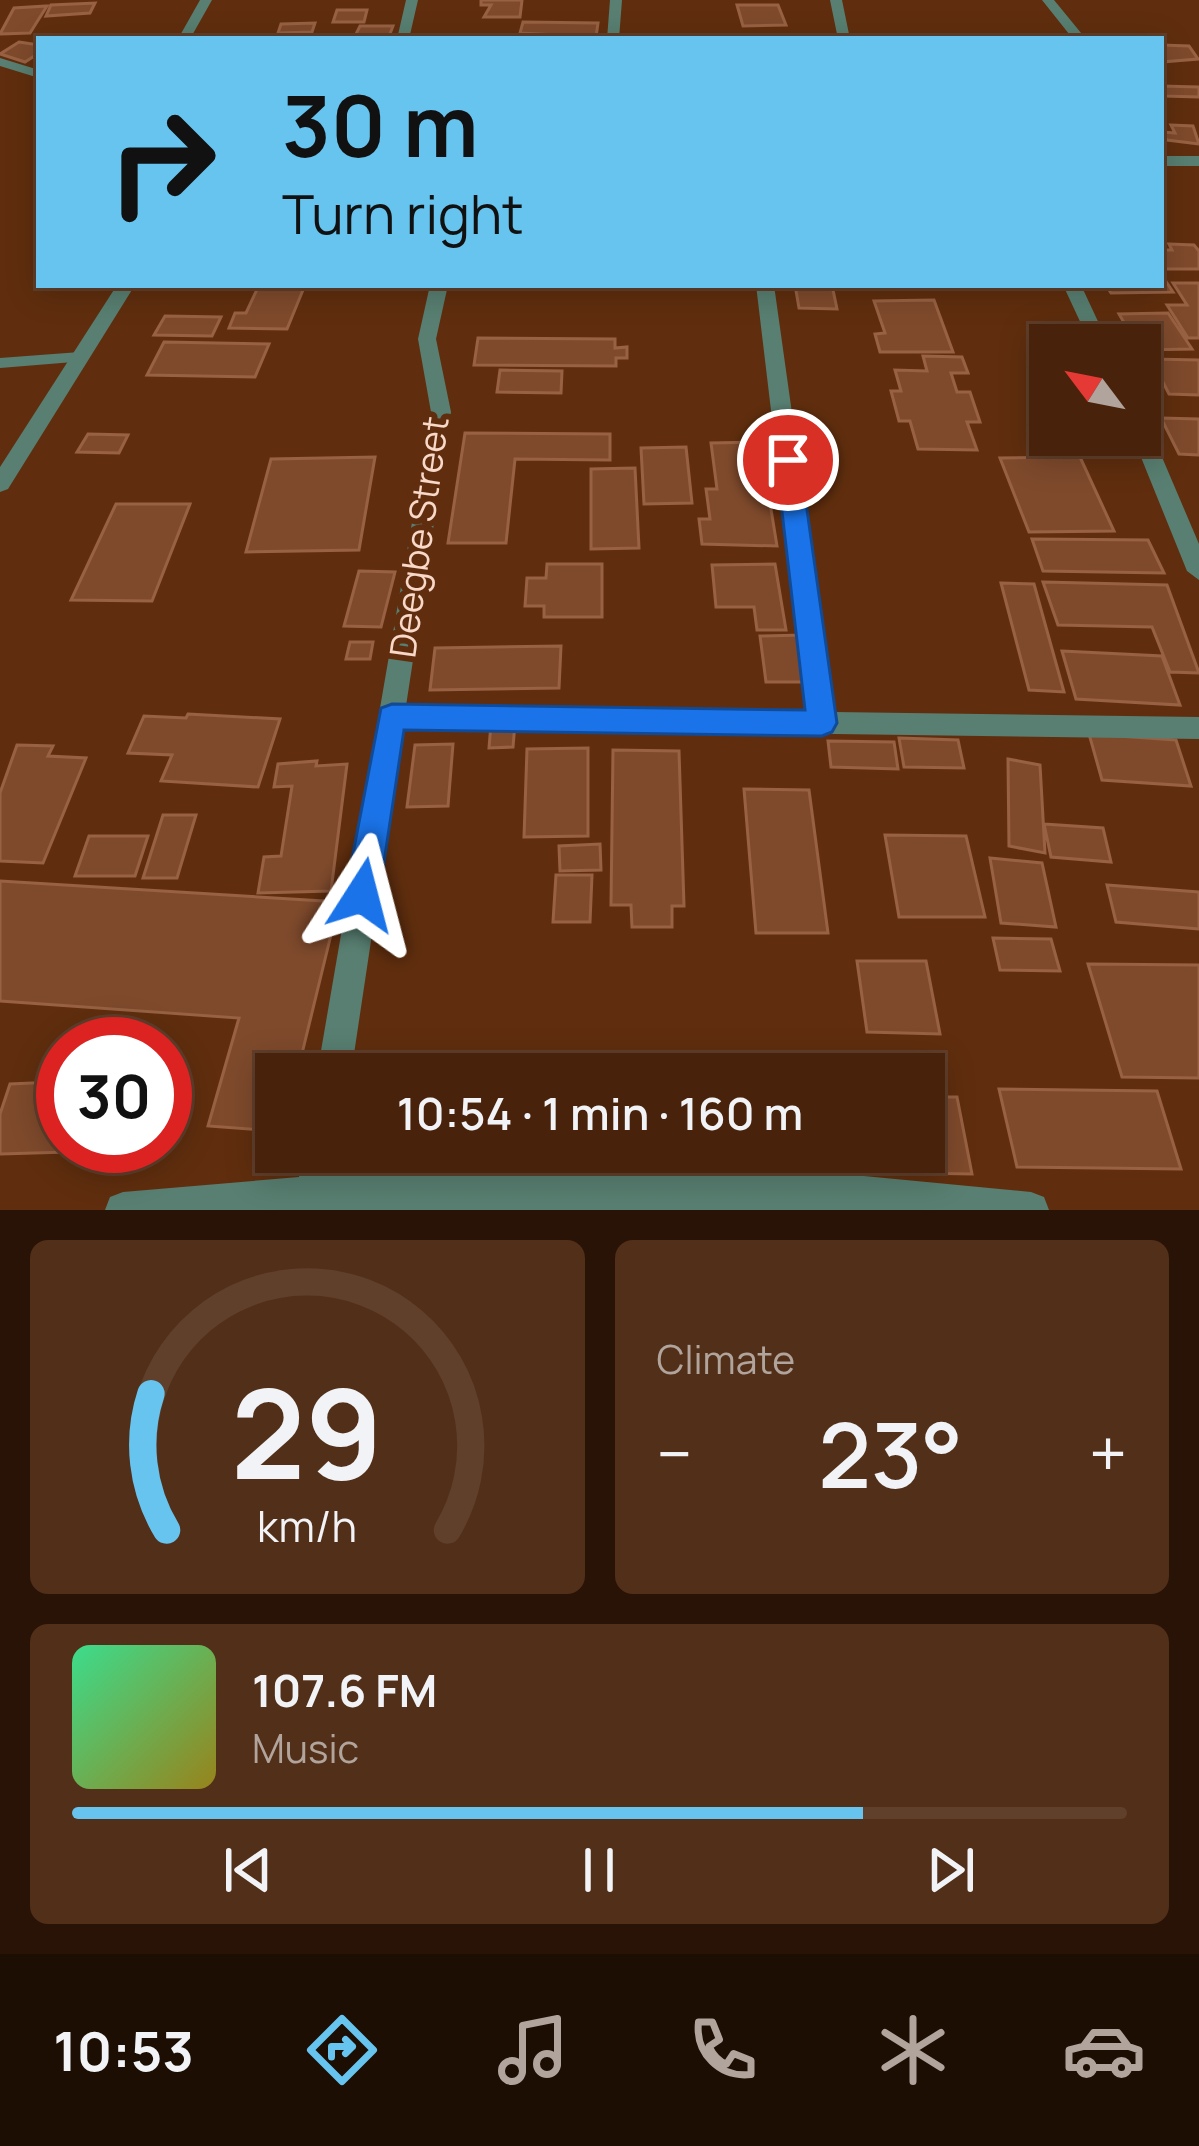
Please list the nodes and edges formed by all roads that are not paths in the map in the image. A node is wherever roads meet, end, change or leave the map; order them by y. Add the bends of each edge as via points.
1 (206, 0) edge
2 (412, 0) edge
3 (616, 0) edge
4 (836, 0) edge
5 (1048, 0) edge
6 (186, 36) edge
7 (404, 36) edge
8 (613, 36) edge
9 (843, 36) edge
10 (1078, 36) edge
11 (0, 62) edge
12 (36, 73) edge
13 (1164, 161) edge
14 (1199, 161) edge
15 (124, 288) edge
16 (438, 288) edge
17 (765, 288) edge
18 (1073, 288) edge
19 (1090, 324) edge
20 (80, 357) junction
21 (0, 363) edge
22 (1151, 456) edge
23 (0, 484) edge
24 (1199, 571) edge
25 (392, 717) junction
26 (822, 723) junction
27 (1199, 728) edge
28 (337, 1053) edge
29 (313, 1201) edge
30 (947, 1206) edge
31 (123, 1210) edge
32 (1030, 1210) edge

1 - 6 street
2 - 7 street
3 - 8 street
4 - 9 street
5 - 10 street
11 - 12 street
13 - 14 street
15 - 20 street
16 - 25 street, Deegbe Street via 427,339 441,412
17 - 26 street
18 - 19 street
20 - 21 lane
20 - 23 street
22 - 24 street
25 - 26 street
25 - 28 street, Deegbe Street
26 - 27 street
29 - 30 street via 823,1190
29 - 31 street
30 - 32 street

